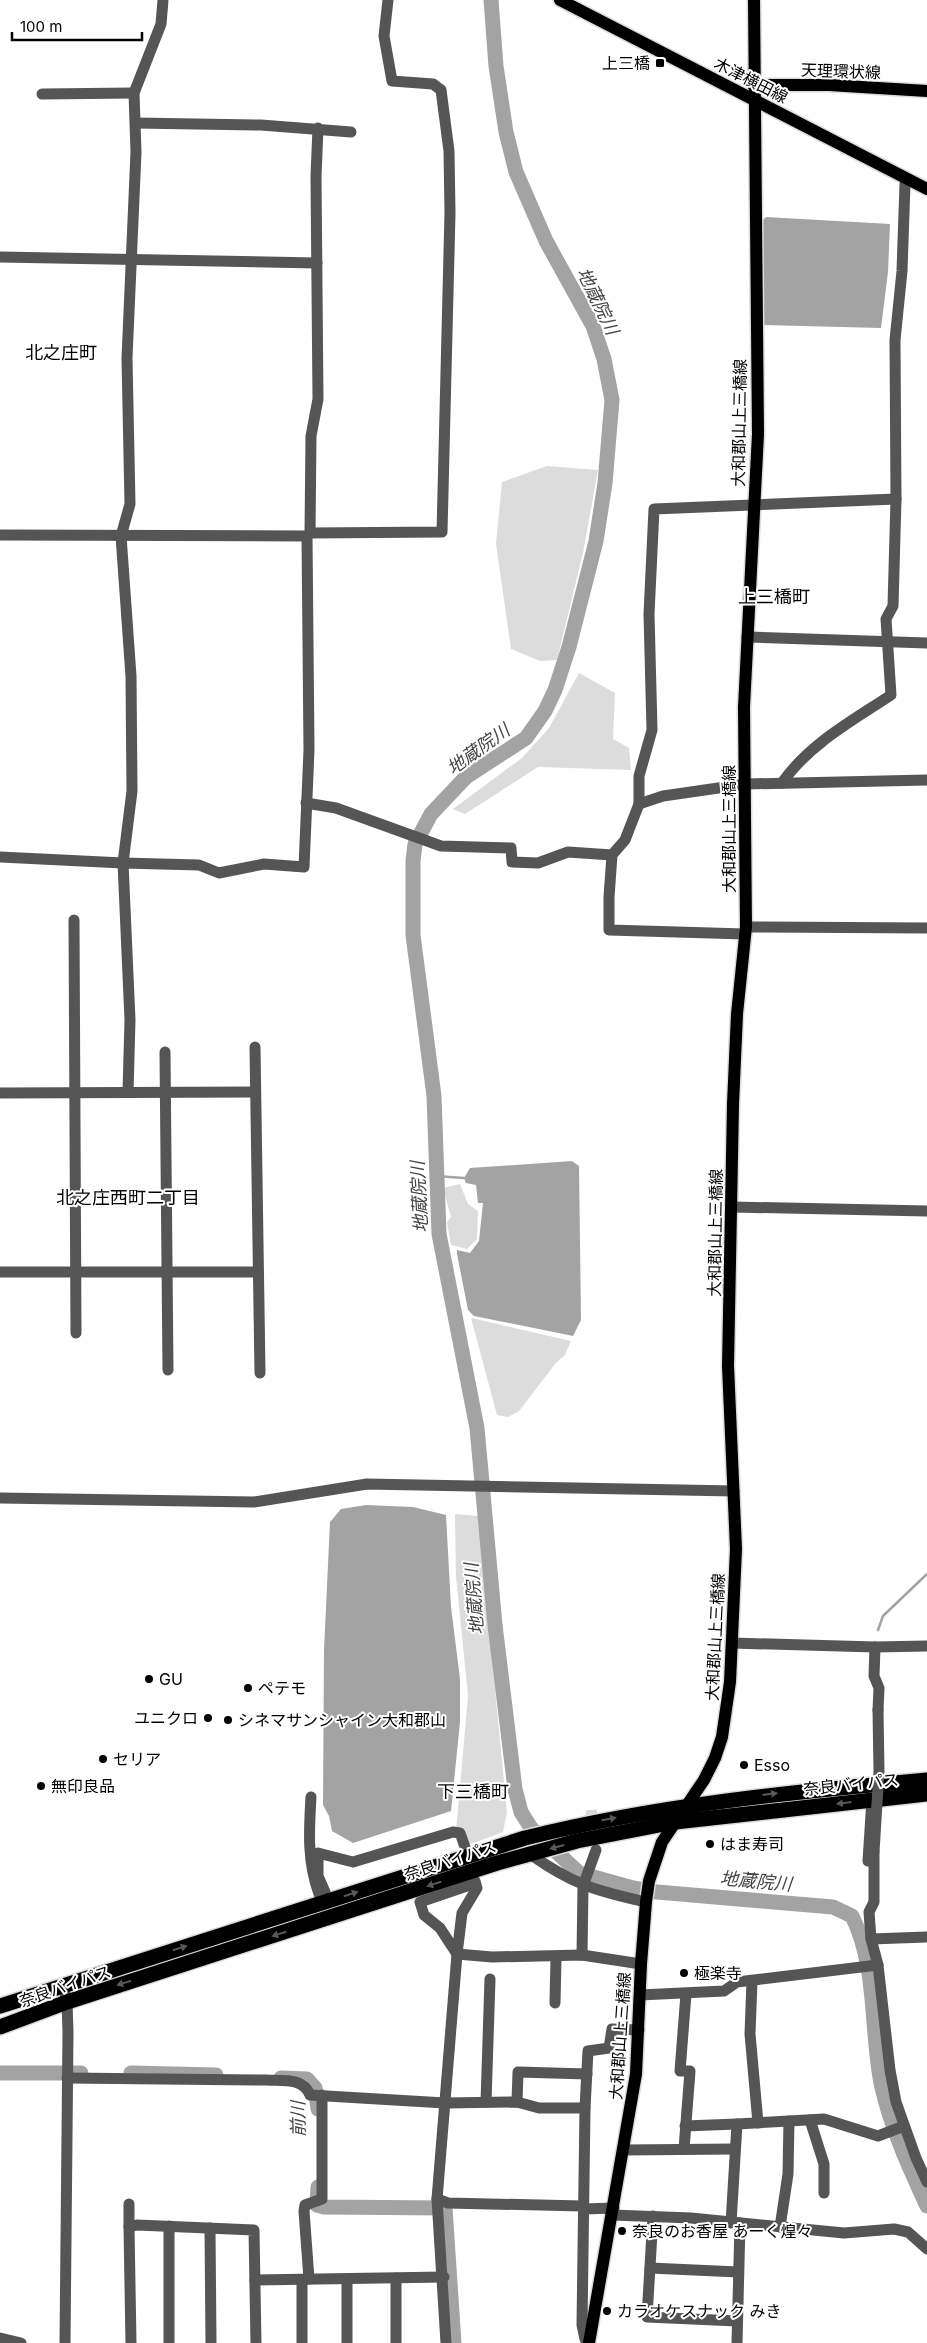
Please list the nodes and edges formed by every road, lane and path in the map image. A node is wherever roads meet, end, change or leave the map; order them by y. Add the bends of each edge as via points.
1 (164, 0) edge
2 (388, 0) edge
3 (560, 0) edge
4 (754, 0) edge
5 (753, 85) junction
6 (927, 91) edge
7 (134, 93) junction
8 (42, 94) dead end
9 (755, 100) junction
10 (136, 123) junction
11 (318, 128) junction
12 (351, 132) dead end
13 (908, 180) junction
14 (927, 190) edge
15 (0, 257) edge
16 (130, 259) junction
17 (317, 263) junction
18 (896, 498) junction
19 (754, 504) junction
20 (0, 535) edge
21 (308, 535) junction
22 (121, 536) junction
23 (747, 637) junction
24 (887, 642) junction
25 (927, 643) edge
26 (927, 780) edge
27 (782, 783) junction
28 (746, 784) junction
29 (306, 803) junction
30 (639, 804) junction
31 (612, 855) junction
32 (0, 857) edge
33 (123, 863) junction
34 (74, 920) dead end
35 (927, 928) edge
36 (745, 931) junction
37 (255, 1047) dead end
38 (165, 1052) dead end
39 (74, 1092) junction
40 (128, 1092) junction
41 (164, 1092) junction
42 (255, 1092) junction
43 (0, 1093) edge
44 (733, 1207) junction
45 (927, 1211) edge
46 (0, 1272) edge
47 (75, 1272) junction
48 (166, 1272) junction
49 (258, 1272) junction
50 (76, 1333) dead end
51 (168, 1370) dead end
52 (260, 1373) dead end
53 (734, 1491) junction
54 (0, 1498) edge
55 (732, 1643) junction
56 (927, 1646) edge
57 (874, 1647) junction
58 (927, 1780) edge
59 (927, 1794) edge
60 (311, 1797) dead end
61 (872, 1799) junction
62 (688, 1805) junction
63 (675, 1822) junction
64 (465, 1847) dead end
65 (596, 1850) dead end
66 (534, 1853) junction
67 (470, 1878) junction
68 (585, 1879) junction
69 (646, 1900) junction
70 (869, 1912) junction
71 (927, 1937) edge
72 (871, 1939) junction
73 (457, 1954) junction
74 (582, 1956) junction
75 (556, 1958) junction
76 (641, 1964) junction
77 (876, 1966) junction
78 (490, 1979) dead end
79 (752, 1981) junction
80 (63, 1986) junction
81 (686, 1994) junction
82 (640, 1995) junction
83 (67, 2002) junction
84 (555, 2004) dead end
85 (0, 2006) edge
86 (0, 2027) edge
87 (639, 2030) junction
88 (67, 2073) junction
89 (587, 2074) junction
90 (322, 2095) junction
91 (486, 2102) junction
92 (517, 2102) junction
93 (446, 2103) junction
94 (585, 2108) junction
95 (810, 2120) junction
96 (789, 2121) junction
97 (758, 2123) junction
98 (737, 2124) junction
99 (686, 2126) junction
100 (903, 2127) junction
101 (735, 2149) junction
102 (624, 2150) junction
103 (684, 2150) junction
104 (927, 2182) edge
105 (824, 2192) dead end
106 (438, 2199) junction
107 (129, 2204) dead end
108 (583, 2208) junction
109 (613, 2212) junction
110 (653, 2216) junction
111 (735, 2223) junction
112 (169, 2226) junction
113 (129, 2227) junction
114 (780, 2227) junction
115 (210, 2228) junction
116 (927, 2249) edge
117 (650, 2268) junction
118 (738, 2272) junction
119 (444, 2277) junction
120 (396, 2278) junction
121 (347, 2279) junction
122 (255, 2280) junction
123 (305, 2280) junction
124 (737, 2321) junction
125 (0, 2338) edge
126 (589, 2341) edge
127 (20, 2343) edge
128 (64, 2343) edge
129 (131, 2343) edge
130 (169, 2343) edge
131 (211, 2343) edge
132 (256, 2343) edge
133 (302, 2343) edge
134 (347, 2343) edge
135 (396, 2343) edge
136 (446, 2343) edge
137 (737, 2343) edge

1 - 7 street via 161,24
2 - 21 street via 384,36 392,81 434,84 441,90 448,151 450,213 442,532
3 - 9 main road, 木津横田線
4 - 5 main road
5 - 6 main road, 天理環状線 via 829,85
5 - 9 main road
7 - 8 street
7 - 10 street
9 - 13 main road, 木津横田線
9 - 19 main road, 大和郡山上三橋線 via 758,434
10 - 11 street
10 - 16 street
11 - 12 street
11 - 17 street
13 - 14 main road, 木津横田線
13 - 18 street via 905,184 902,271 895,340
15 - 16 street
16 - 17 street
16 - 22 street via 127,358 130,504
17 - 21 street via 318,399 311,436
18 - 19 street
18 - 24 street via 892,606 886,619
19 - 23 main road, 大和郡山上三橋線
19 - 30 street via 654,509 649,614 652,730 639,776
20 - 22 street
21 - 22 street
21 - 29 street via 309,750
22 - 33 street via 131,676 132,791
23 - 24 street
23 - 28 main road, 大和郡山上三橋線 via 744,707
24 - 25 street
24 - 27 street via 890,695 808,751
26 - 27 street
27 - 28 street
28 - 30 street via 663,796
28 - 36 main road, 大和郡山上三橋線
29 - 31 street via 336,808 440,846 511,848 512,862 538,863 568,852
29 - 33 street via 304,867 264,864 219,873 199,865
30 - 31 street via 624,840
31 - 36 street via 609,930
32 - 33 street
33 - 40 street via 130,1020
34 - 39 street
35 - 36 street
36 - 44 main road, 大和郡山上三橋線 via 736,1033
37 - 42 street
38 - 41 street
39 - 40 street
39 - 43 street
39 - 47 street
40 - 41 street
41 - 42 street
41 - 48 street
42 - 49 street
44 - 45 street
44 - 53 main road, 大和郡山上三橋線 via 728,1366
46 - 47 street
47 - 48 street
47 - 50 street
48 - 49 street
48 - 51 street
49 - 52 street
53 - 54 street via 368,1484 254,1502
53 - 55 main road, 大和郡山上三橋線 via 736,1549
55 - 57 street
55 - 62 main road, 大和郡山上三橋線 via 728,1709 722,1737 708,1773
56 - 57 street
57 - 70 street, bridge via 874,1676 879,1688 879,1770 874,1902
62 -> 58 highway, 奈良バイパス
59 - 61 highway, 奈良バイパス
60 - 64 street via 312,1874 319,1894 325,1892 318,1876 318,1853 354,1862 452,1832 460,1833
61 -> 63 highway, 奈良バイパス
61 - 70 street via 868,1852
62 - 63 main road, 大和郡山上三橋線
80 -> 62 highway, 奈良バイパス via 525,1838
63 -> 66 highway, 奈良バイパス
63 - 69 main road, 大和郡山上三橋線 via 662,1842
65 - 68 street
66 - 67 highway, 奈良バイパス
66 - 68 street via 565,1878
67 - 73 street via 477,1888 462,1913
67 - 73 street via 468,1886 420,1902 424,1915 440,1928
67 -> 83 highway, 奈良バイパス
68 - 69 street
68 - 74 street
69 - 76 main road, 大和郡山上三橋線
70 - 72 street
71 - 72 street
72 - 77 street
73 - 75 street
73 - 93 street
74 - 75 street
74 - 76 street
75 - 84 street
76 - 82 main road, 大和郡山上三橋線
77 - 79 street via 777,1975
77 - 100 street via 890,2070
78 - 91 street
79 - 81 street via 737,1982 724,1991
79 - 97 street via 750,2034
80 - 83 street
80 - 85 highway, 奈良バイパス
81 - 82 street
81 - 99 street via 680,2071 690,2071
82 - 87 main road, 大和郡山上三橋線
83 - 86 highway, 奈良バイパス
83 - 88 street
87 - 89 street via 612,2029 609,2048 588,2051
87 - 102 main road, 大和郡山上三橋線
88 - 90 street via 298,2082 307,2088 310,2095
88 - 128 street
89 - 92 street via 518,2072
89 - 94 street
90 - 93 street
90 - 123 street via 322,2199 305,2205
91 - 92 street
91 - 93 street
92 - 94 street via 539,2108
93 - 106 street
94 - 108 street
95 - 96 street
95 - 100 street via 824,2120 878,2136
95 - 105 street via 824,2164
96 - 97 street
96 - 114 street via 788,2174
97 - 98 street
98 - 99 street
98 - 101 street
99 - 103 street
100 - 104 street
101 - 103 street
101 - 111 street
102 - 103 street
102 - 109 main road, 大和郡山上三橋線
106 - 108 street via 448,2203
106 - 119 street
107 - 113 street
108 - 109 street
108 - 126 street via 582,2325
109 - 110 street
109 - 126 main road, 大和郡山上三橋線
110 - 111 street
110 - 117 street
111 - 114 street
111 - 118 street
112 - 113 street
112 - 115 street
112 - 130 street
113 - 129 street
114 - 116 street via 844,2234 894,2229 908,2232
115 - 122 street via 254,2230
115 - 131 street
117 - 118 street
117 - 124 street via 647,2317
118 - 124 street
119 - 120 street
119 - 136 street
120 - 121 street
120 - 135 street
121 - 123 street
121 - 134 street
122 - 123 street
122 - 132 street
123 - 133 street
124 - 137 street
125 - 127 street

